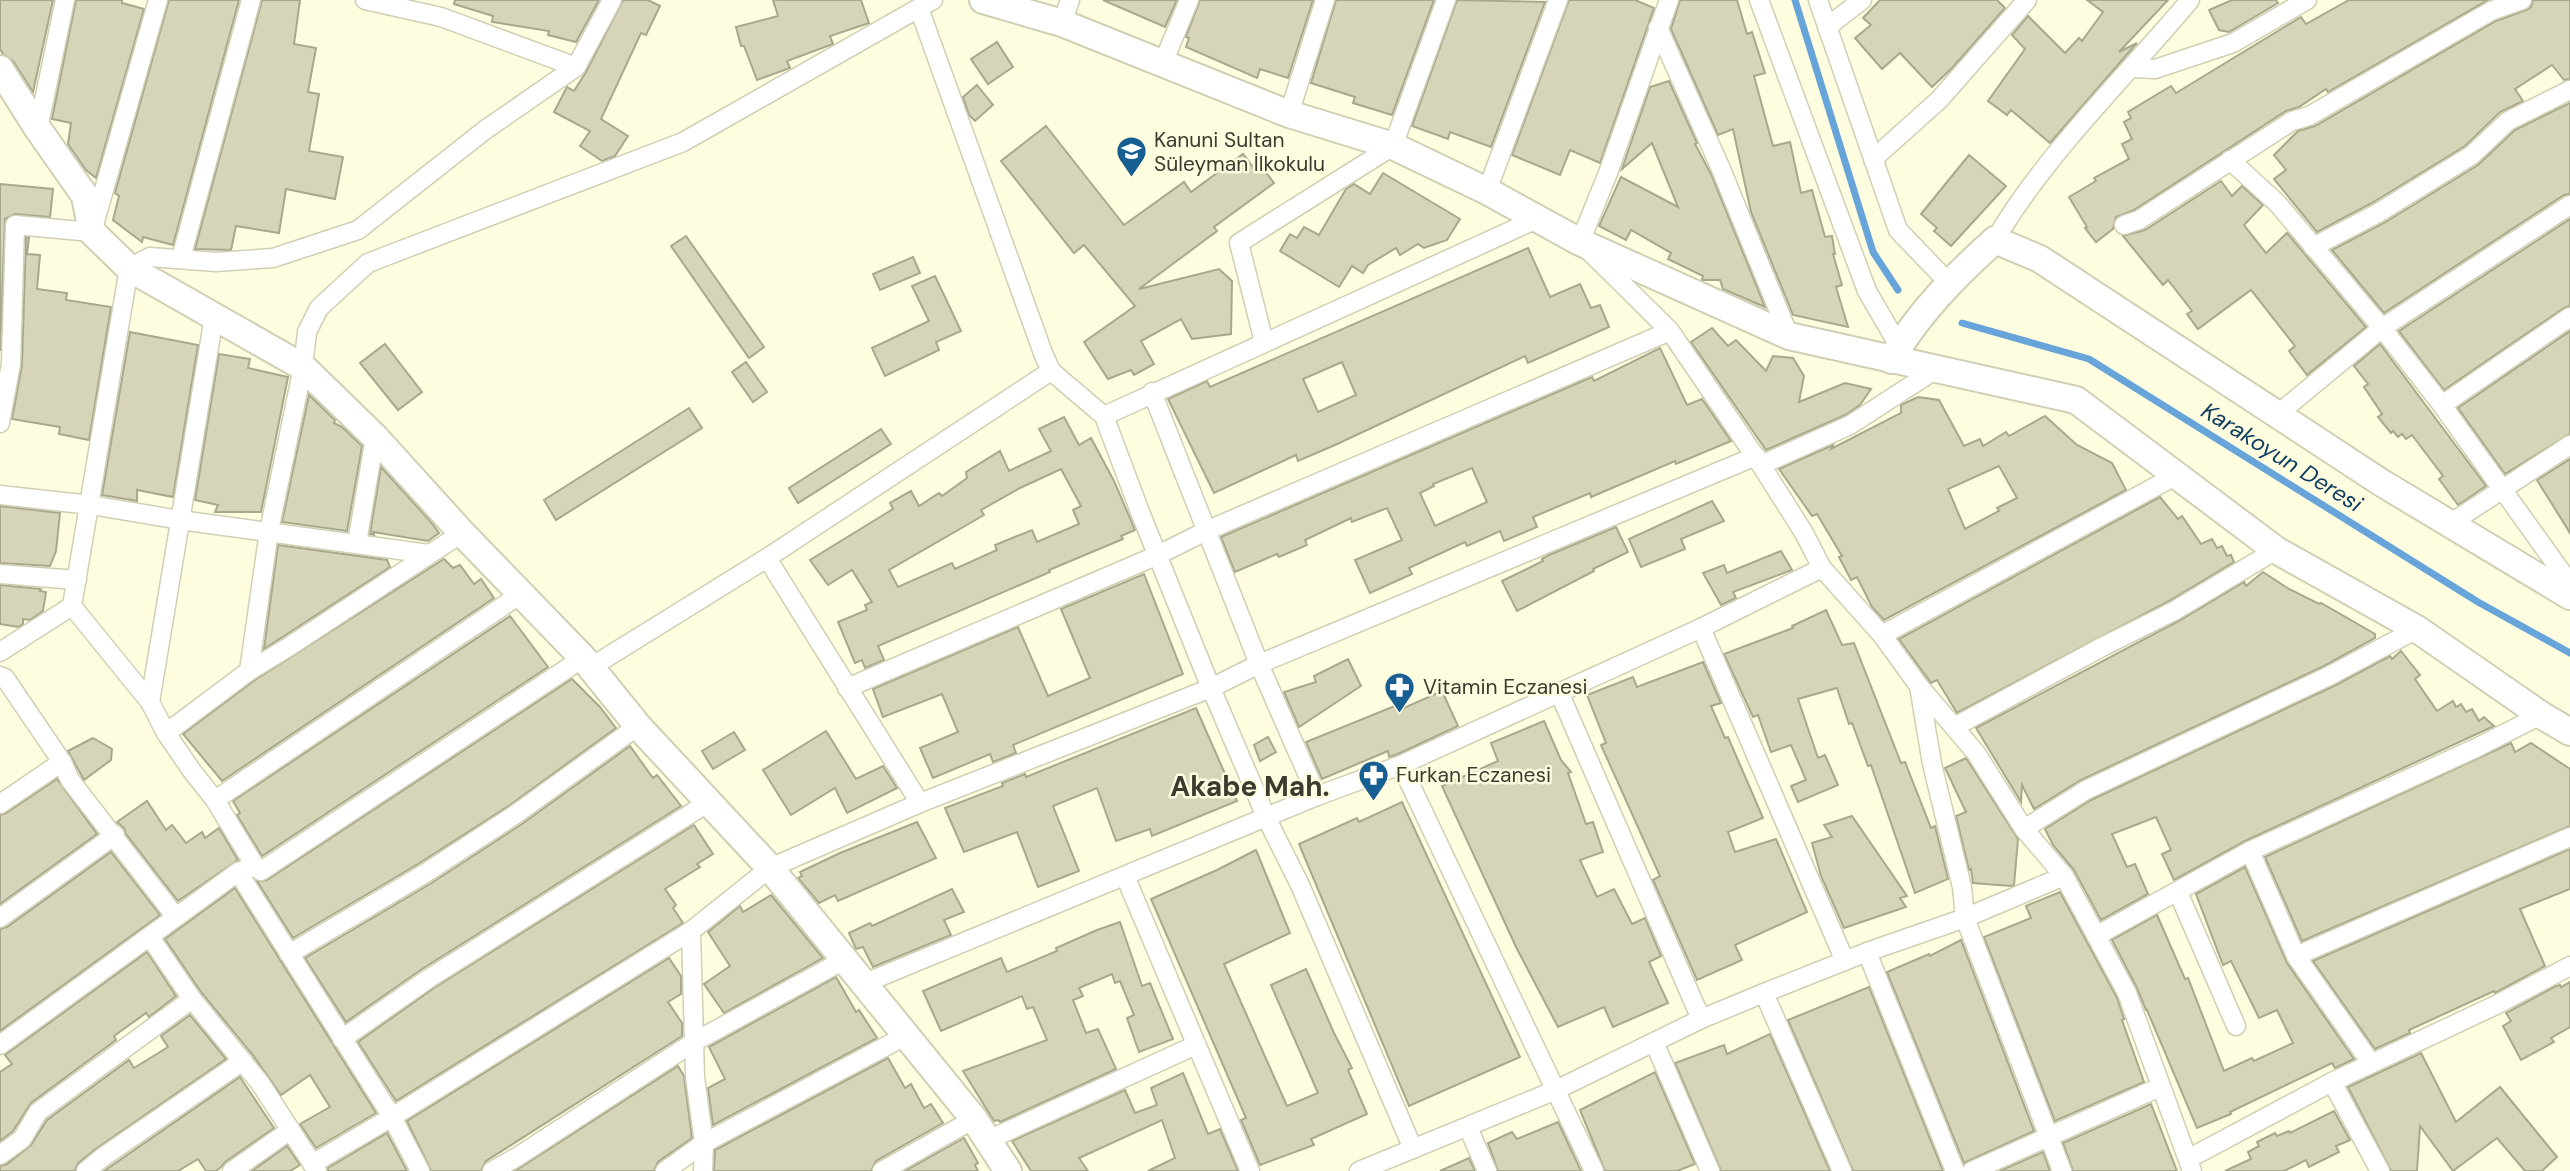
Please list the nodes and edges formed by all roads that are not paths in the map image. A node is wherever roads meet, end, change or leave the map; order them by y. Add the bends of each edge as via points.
1 (65, 0) edge
2 (158, 0) edge
3 (251, 0) edge
4 (365, 0) edge
5 (612, 0) edge
6 (983, 0) edge
7 (1189, 0) edge
8 (1325, 0) edge
9 (1446, 0) edge
10 (1558, 0) edge
11 (1669, 0) edge
12 (1759, 0) edge
13 (1818, 0) edge
14 (1862, 0) edge
15 (2027, 0) edge
16 (2190, 0) edge
17 (2307, 0) edge
18 (2522, 0) edge
19 (926, 4) edge
20 (1066, 11) edge
21 (1827, 27) junction
22 (1658, 28) junction
23 (1163, 63) junction
24 (576, 67) junction
25 (2132, 68) junction
26 (0, 69) edge
27 (2570, 90) edge
28 (1289, 114) junction
29 (38, 129) junction
30 (1393, 146) junction
31 (1873, 159) junction
32 (2230, 160) junction
33 (1487, 191) junction
34 (2570, 205) edge
35 (1539, 218) junction
36 (8, 224) edge
37 (2124, 225) dead end
38 (92, 232) junction
39 (1995, 240) junction
40 (1580, 242) junction
41 (2314, 247) junction
42 (181, 258) junction
43 (129, 268) junction
44 (1948, 282) junction
45 (214, 317) junction
46 (2570, 317) edge
47 (2382, 328) junction
48 (1670, 331) junction
49 (1788, 336) junction
50 (1264, 342) junction
51 (1895, 353) junction
52 (303, 367) junction
53 (1935, 370) junction
54 (1051, 371) junction
55 (1153, 392) junction
56 (2442, 405) junction
57 (2278, 414) junction
58 (1104, 415) junction
59 (0, 423) edge
60 (375, 437) junction
61 (2570, 445) edge
62 (1758, 461) junction
63 (2175, 476) junction
64 (2503, 489) junction
65 (0, 495) edge
66 (91, 505) junction
67 (180, 520) junction
68 (2448, 525) junction
69 (268, 531) junction
70 (1206, 531) junction
71 (462, 533) junction
72 (357, 543) junction
73 (2276, 550) junction
74 (429, 554) junction
75 (1158, 555) junction
76 (767, 558) junction
77 (1822, 568) junction
78 (0, 574) edge
79 (77, 580) junction
80 (2568, 582) edge
81 (521, 594) junction
82 (72, 606) junction
83 (1701, 628) junction
84 (2417, 629) junction
85 (1882, 635) junction
86 (0, 652) edge
87 (587, 662) junction
88 (1259, 664) junction
89 (249, 671) junction
90 (0, 676) edge
91 (1919, 686) junction
92 (847, 688) junction
93 (1211, 688) junction
94 (1559, 692) junction
95 (149, 702) junction
96 (2542, 715) junction
97 (638, 726) junction
98 (1954, 727) junction
99 (2570, 732) edge
100 (166, 733) junction
101 (61, 762) junction
102 (1401, 765) junction
103 (1317, 796) junction
104 (215, 800) junction
105 (709, 802) junction
106 (920, 803) junction
107 (0, 804) edge
108 (1266, 819) junction
109 (2024, 829) junction
110 (114, 835) junction
111 (2570, 837) edge
112 (2250, 851) junction
113 (770, 868) junction
114 (246, 869) junction
115 (1125, 876) junction
116 (2064, 876) junction
117 (2178, 892) junction
118 (175, 916) junction
119 (0, 918) edge
120 (1965, 918) junction
121 (691, 931) junction
122 (2096, 936) junction
123 (150, 937) junction
124 (1867, 952) junction
125 (289, 954) junction
126 (2297, 956) junction
127 (844, 960) junction
128 (1845, 961) junction
129 (2570, 966) edge
130 (865, 983) junction
131 (1763, 993) junction
132 (192, 999) junction
133 (1701, 1019) junction
134 (2236, 1026) dead end
135 (907, 1035) junction
136 (342, 1039) junction
137 (694, 1042) junction
138 (1654, 1042) junction
139 (0, 1045) edge
140 (1196, 1045) junction
141 (243, 1061) junction
142 (2371, 1063) junction
143 (2332, 1082) junction
144 (2160, 1087) junction
145 (1556, 1090) junction
146 (393, 1117) junction
147 (1468, 1127) junction
148 (981, 1129) junction
149 (289, 1130) junction
150 (2049, 1136) junction
151 (704, 1143) junction
152 (1413, 1149) junction
153 (0, 1155) edge
154 (108, 1164) edge
155 (2190, 1165) edge
156 (314, 1167) edge
157 (86, 1171) edge
158 (232, 1171) edge
159 (420, 1171) edge
160 (492, 1171) edge
161 (665, 1171) edge
162 (703, 1171) edge
163 (882, 1171) edge
164 (1008, 1171) edge
165 (1250, 1171) edge
166 (1359, 1171) edge
167 (1487, 1171) edge
168 (1594, 1171) edge
169 (1710, 1171) edge
170 (1842, 1171) edge
171 (1955, 1171) edge
172 (1972, 1171) edge
173 (2062, 1171) edge
174 (2380, 1171) edge

1 - 29 street
2 - 38 street
3 - 42 street
4 - 24 street via 441,17
5 - 24 street
6 - 20 main road
7 - 23 street
8 - 28 street
9 - 30 street
10 - 33 street
11 - 22 street
12 - 51 street via 1867,291
13 - 21 street
14 - 21 street
15 - 31 street via 1939,100
16 - 25 street
17 - 25 street via 2233,43 2155,69
18 - 32 street via 2491,11
19 - 52 street via 683,142 368,263 319,308 307,332
19 - 54 street
20 - 23 main road
21 - 31 street
22 - 40 street
22 - 49 street
23 - 28 main road
24 - 42 street via 485,130 358,230 273,258 216,262
25 - 39 street via 2014,208
26 - 29 main road
27 - 41 street via 2508,121 2472,155
28 - 30 main road
29 - 38 main road via 85,196
30 - 33 main road
30 - 50 street via 1239,243
31 - 44 street via 1898,230
32 - 37 street
32 - 41 street via 2278,204
33 - 35 main road
34 - 47 street
35 - 40 main road
35 - 50 street
36 - 38 street
36 - 59 street via 11,364
38 - 43 main road
39 - 44 main road
39 - 57 main road via 2040,259
40 - 48 street
40 - 49 main road
41 - 47 street
42 - 43 street via 150,257
43 - 45 main road
43 - 66 street
44 - 51 main road
45 - 52 main road
45 - 67 street
46 - 56 street
47 - 56 street
47 - 57 street
48 - 62 street
48 - 70 street
49 - 51 main road
50 - 55 street
51 - 53 main road
52 - 60 main road
52 - 69 street
53 - 62 street via 1850,425
53 - 63 main road via 2076,400
54 - 58 street
54 - 76 street
55 - 58 street
55 - 70 street
56 - 64 street
57 - 68 main road
58 - 75 street
60 - 71 main road
60 - 72 street
61 - 64 street
62 - 77 street
62 - 88 street
63 - 73 main road
63 - 85 street
64 - 68 street
64 - 80 street
65 - 66 street
66 - 67 street
66 - 79 street
67 - 69 street
67 - 95 street
68 - 80 main road
69 - 72 street
69 - 89 street
70 - 75 street
70 - 88 street
71 - 74 street
71 - 81 main road
72 - 74 street
73 - 84 main road
73 - 98 street via 2174,611
74 - 89 street
75 - 92 street
75 - 93 street
76 - 87 street
76 - 92 street
77 - 83 street
77 - 85 street
78 - 79 street
79 - 82 street
81 - 87 main road
81 - 104 street
82 - 86 street
82 - 95 street
83 - 94 street
83 - 128 street
84 - 96 main road
84 - 109 street via 2329,677 2086,790
85 - 91 street
87 - 97 main road
87 - 114 street via 261,871
88 - 93 street
88 - 103 street
89 - 100 street
90 - 101 street
91 - 98 street
91 - 120 street
92 - 106 street
93 - 106 street
93 - 108 street
94 - 102 street
94 - 133 street
95 - 100 street
96 - 99 main road
96 - 112 street
97 - 105 main road
97 - 125 street via 516,814
98 - 109 street
100 - 104 street
101 - 107 street
101 - 110 street
102 - 103 street
102 - 145 street
103 - 108 street
104 - 114 street
105 - 113 main road
105 - 136 street via 428,979
106 - 113 street
108 - 115 street
108 - 152 street via 1300,886
109 - 116 street
110 - 118 street
110 - 119 street
111 - 126 street
112 - 117 street
112 - 126 street
113 - 121 street
113 - 127 main road
114 - 118 street
114 - 125 street
115 - 130 street
115 - 140 street
116 - 120 street
116 - 122 street
117 - 122 street
117 - 134 street
118 - 123 street
120 - 124 street
120 - 150 street
121 - 137 street
121 - 146 street
122 - 144 street via 2127,993
123 - 132 street
123 - 139 street
124 - 128 street
124 - 171 street
125 - 136 street
126 - 142 street
127 - 130 main road
127 - 137 street
128 - 131 street
129 - 142 street
130 - 135 main road
131 - 133 street
131 - 170 street
132 - 141 street
132 - 153 street via 38,1112 22,1139
133 - 138 street
135 - 148 main road
135 - 151 street
136 - 146 street
137 - 151 street
137 - 160 street
138 - 145 street
138 - 169 street
140 - 148 street
140 - 165 street
141 - 149 street
141 - 154 street
142 - 143 street
143 - 155 street
143 - 174 street
144 - 150 street
144 - 155 street
145 - 147 street
145 - 168 street
146 - 156 street
146 - 159 street
147 - 152 street
147 - 167 street
148 - 163 street
148 - 164 main road
149 - 156 street
149 - 158 street
150 - 172 street
150 - 173 street
151 - 161 street
151 - 162 street
152 - 166 street
154 - 157 street

